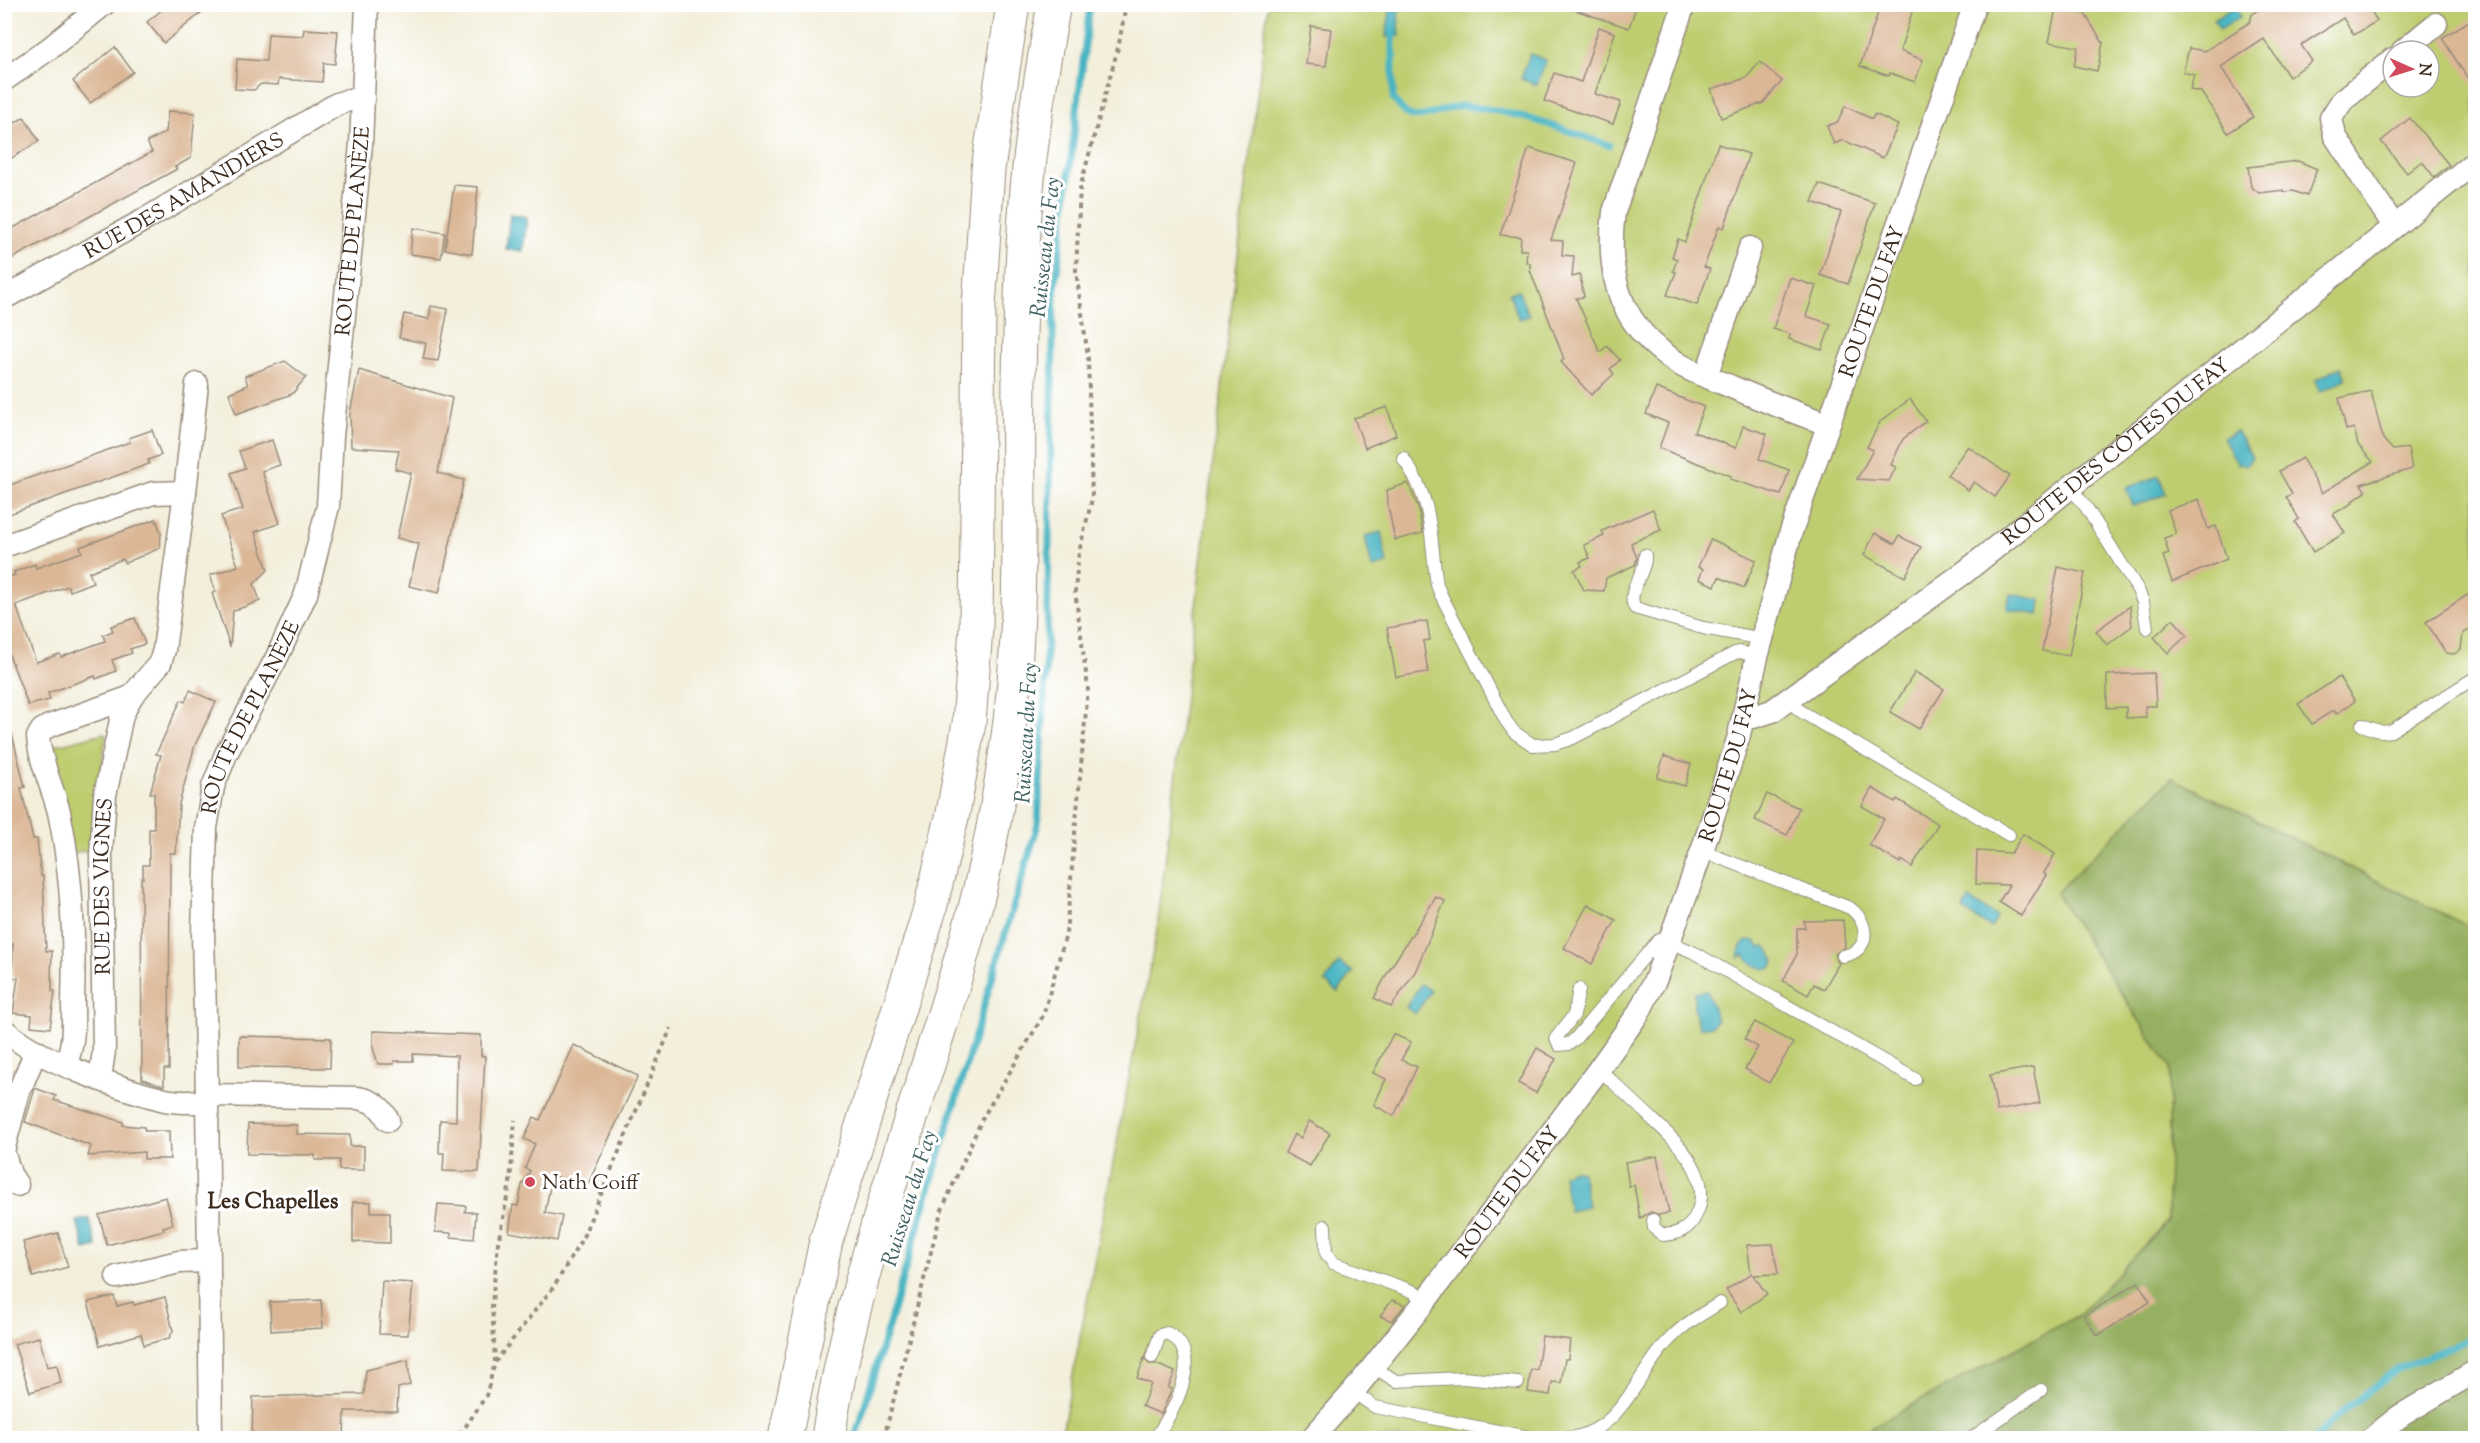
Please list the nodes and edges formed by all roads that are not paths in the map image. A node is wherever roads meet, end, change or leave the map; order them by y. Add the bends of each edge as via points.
1 (104, 4) edge
2 (367, 4) edge
3 (1013, 4) edge
4 (1054, 4) edge
5 (1684, 4) edge
6 (1975, 4) edge
7 (2436, 24) dead end
8 (2418, 39) edge
9 (2381, 69) edge
10 (4, 80) edge
11 (363, 100) junction
12 (2475, 160) edge
13 (2394, 226) junction
14 (1750, 248) dead end
15 (4, 298) edge
16 (1706, 376) junction
17 (197, 384) dead end
18 (1827, 424) junction
19 (1403, 458) dead end
20 (2071, 488) junction
21 (185, 492) junction
22 (4, 546) edge
23 (1644, 555) dead end
24 (2147, 628) dead end
25 (1760, 648) junction
26 (2475, 676) edge
27 (131, 697) junction
28 (1787, 700) junction
29 (1744, 715) junction
30 (2362, 725) dead end
31 (2009, 835) dead end
32 (1702, 851) junction
33 (1670, 942) junction
34 (1843, 956) dead end
35 (1579, 989) dead end
36 (4, 1030) edge
37 (36, 1051) junction
38 (65, 1064) junction
39 (1599, 1070) junction
40 (100, 1078) junction
41 (1916, 1078) dead end
42 (207, 1099) junction
43 (388, 1120) dead end
44 (4, 1147) edge
45 (4, 1154) edge
46 (17, 1185) dead end
47 (1653, 1221) dead end
48 (1325, 1226) dead end
49 (208, 1261) junction
50 (117, 1278) dead end
51 (1426, 1300) junction
52 (1720, 1303) dead end
53 (1152, 1357) dead end
54 (1372, 1366) junction
55 (2475, 1371) edge
56 (1518, 1383) dead end
57 (2041, 1390) dead end
58 (1353, 1392) junction
59 (211, 1438) edge
60 (785, 1438) edge
61 (828, 1438) edge
62 (1155, 1438) edge
63 (1312, 1438) edge
64 (1534, 1438) edge
65 (1568, 1438) edge
66 (1972, 1438) edge
67 (2372, 1438) edge

1 - 10 street
2 - 11 street, ROUTE DE PLANÈZE
3 - 60 highway via 988,169 978,307 976,628 969,723 954,813 930,909 826,1241
4 - 61 highway via 1032,136 1022,264 1017,643 1006,755 970,929 854,1307
5 - 16 street via 1614,212 1611,263 1625,308 1651,344 1681,365
6 - 18 street, ROUTE DU FAY
7 - 8 street
9 - 13 street via 2342,101 2331,118 2335,136
11 - 15 street, RUE DES AMANDIERS via 337,104 146,219
11 - 42 street, ROUTE DE PLANÈZE via 328,506 322,535 306,594 292,627 226,754 213,787 206,828 203,933
12 - 13 street, ROUTE DES CÔTES DU FAY
13 - 20 street, ROUTE DES CÔTES DU FAY
14 - 16 street
16 - 18 street
17 - 21 street, RUE DES VIGNES
18 - 25 street, ROUTE DU FAY via 1791,532
19 - 25 lane via 1424,494 1441,595 1506,721 1523,740 1542,746 1564,741 1735,653
20 - 24 lane via 2138,590
20 - 28 street, ROUTE DES CÔTES DU FAY via 1965,572
21 - 22 street via 153,493
21 - 27 street, RUE DES VIGNES via 164,650 160,663
23 - 25 lane via 1646,562 1632,598 1635,608
25 - 29 street, ROUTE DU FAY
26 - 30 lane via 2391,731
27 - 38 street, RUE DES VIGNES via 49,726 38,737 59,815 71,891 72,1044
27 - 40 street, RUE DES VIGNES via 116,735 105,795 101,855 104,1051
28 - 29 street, ROUTE DES CÔTES DU FAY via 1763,716
28 - 31 lane
29 - 32 street, ROUTE DU FAY
32 - 33 street, ROUTE DU FAY
32 - 34 lane via 1850,908 1864,923 1863,943 1857,951
33 - 35 lane via 1659,940 1576,1038 1559,1045 1556,1038 1574,1015
33 - 39 street, ROUTE DU FAY via 1638,1014
33 - 41 lane
36 - 37 street
37 - 38 street
37 - 44 street
38 - 40 street
39 - 47 lane via 1680,1145 1697,1174 1701,1202 1692,1224 1678,1233 1663,1235 1654,1228
39 - 51 street, ROUTE DU FAY
40 - 42 street via 166,1100
42 - 43 street via 358,1098 372,1101
42 - 49 street, ROUTE DE PLANÈZE
45 - 46 street
48 - 51 lane via 1326,1253 1333,1263 1412,1291
49 - 50 street via 179,1262
49 - 59 street, ROUTE DE PLANÈZE
51 - 54 street, ROUTE DU FAY
52 - 65 lane via 1671,1337 1611,1420 1588,1434
53 - 62 lane via 1161,1335 1167,1333 1179,1340 1185,1359 1180,1392 1170,1417
54 - 56 lane via 1396,1381 1463,1378
54 - 58 street, ROUTE DU FAY
55 - 67 street via 2400,1416
57 - 66 lane
58 - 63 street, ROUTE DU FAY
58 - 64 lane via 1375,1407

